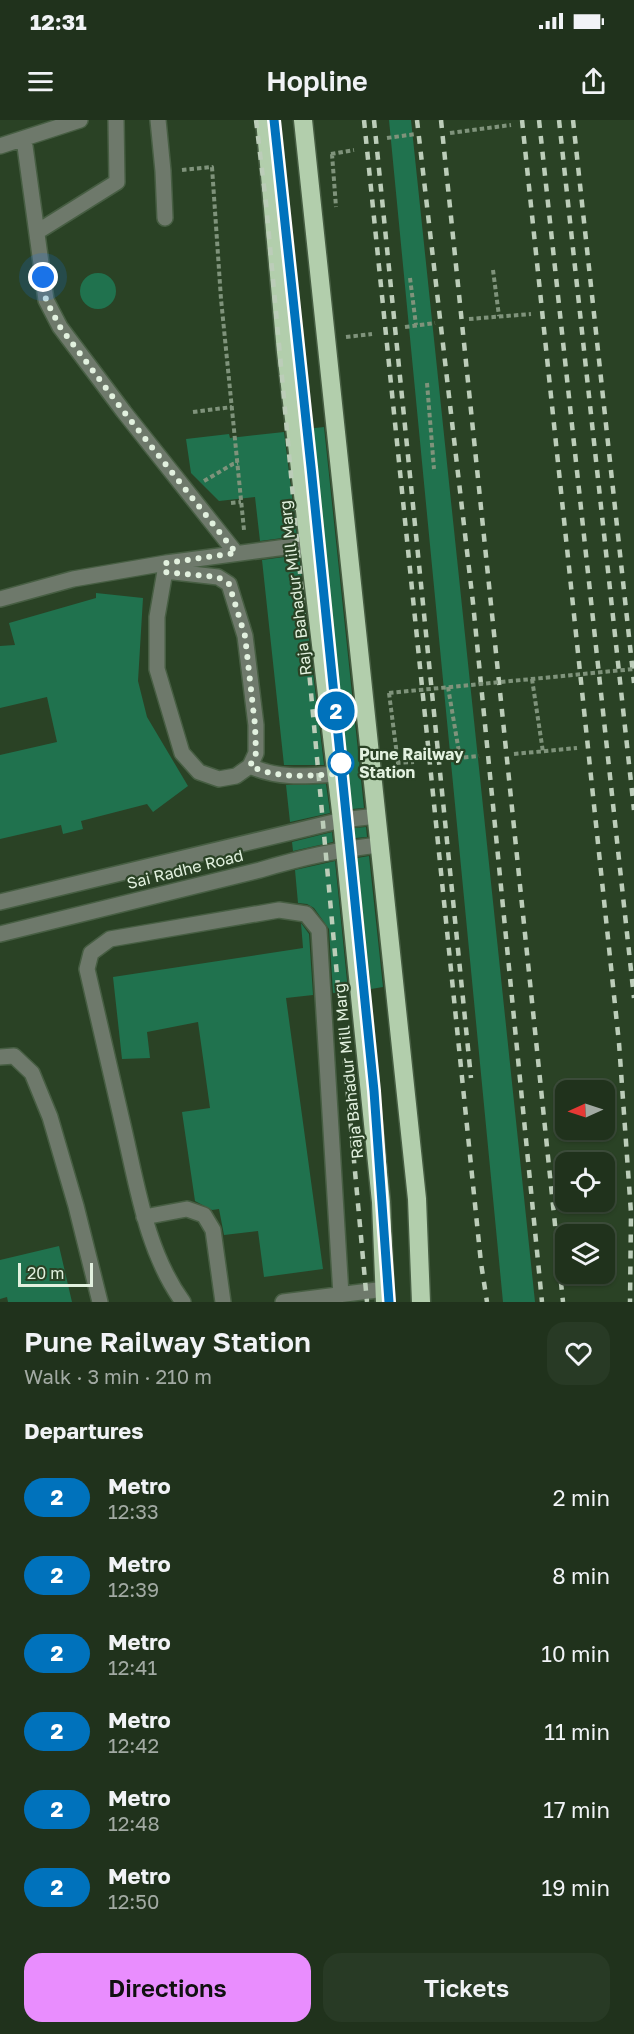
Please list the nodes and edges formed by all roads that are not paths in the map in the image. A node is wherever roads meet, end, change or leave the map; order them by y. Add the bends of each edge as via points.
1 (80, 120) edge
2 (116, 120) edge
3 (158, 120) edge
4 (265, 120) edge
5 (303, 120) edge
6 (24, 139) junction
7 (0, 146) edge
8 (165, 218) dead end
9 (37, 232) junction
10 (309, 544) junction
11 (236, 553) junction
12 (166, 567) junction
13 (0, 599) edge
14 (250, 766) junction
15 (337, 774) junction
16 (376, 816) junction
17 (342, 820) junction
18 (380, 845) junction
19 (345, 849) junction
20 (0, 902) edge
21 (0, 934) edge
22 (0, 1057) edge
23 (144, 1217) junction
24 (341, 1295) junction
25 (385, 1296) edge
26 (100, 1302) edge
27 (183, 1302) edge
28 (223, 1302) edge
29 (283, 1302) edge
30 (421, 1302) edge

1 - 6 street
2 - 9 street via 117,183
3 - 8 street
4 - 10 highway, Raja Bahadur Mill Marg via 286,352
5 - 16 highway
6 - 7 street
6 - 9 street
9 - 11 street via 46,300 56,320
10 - 11 street
10 - 15 highway, Raja Bahadur Mill Marg
11 - 12 street
12 - 13 street via 73,579
12 - 14 street via 218,577 229,584 245,636 255,725 256,753
12 - 14 street via 157,617 157,669 182,753 199,772 219,779 236,776
14 - 15 street via 288,777
15 - 17 highway, Raja Bahadur Mill Marg
16 - 17 street, Sai Radhe Road
16 - 18 highway
17 - 19 highway, Raja Bahadur Mill Marg
17 - 20 street, Sai Radhe Road
18 - 19 street, Sai Radhe Road
18 - 30 highway via 417,1199
19 - 21 street, Sai Radhe Road
19 - 25 highway, Raja Bahadur Mill Marg via 381,1202
22 - 26 street via 14,1056 32,1072 46,1106
23 - 24 street via 87,969 91,953 110,939 279,910 306,914 319,930
23 - 27 street via 171,1285
23 - 28 street via 187,1209 204,1215 213,1230
24 - 25 street
24 - 29 street

